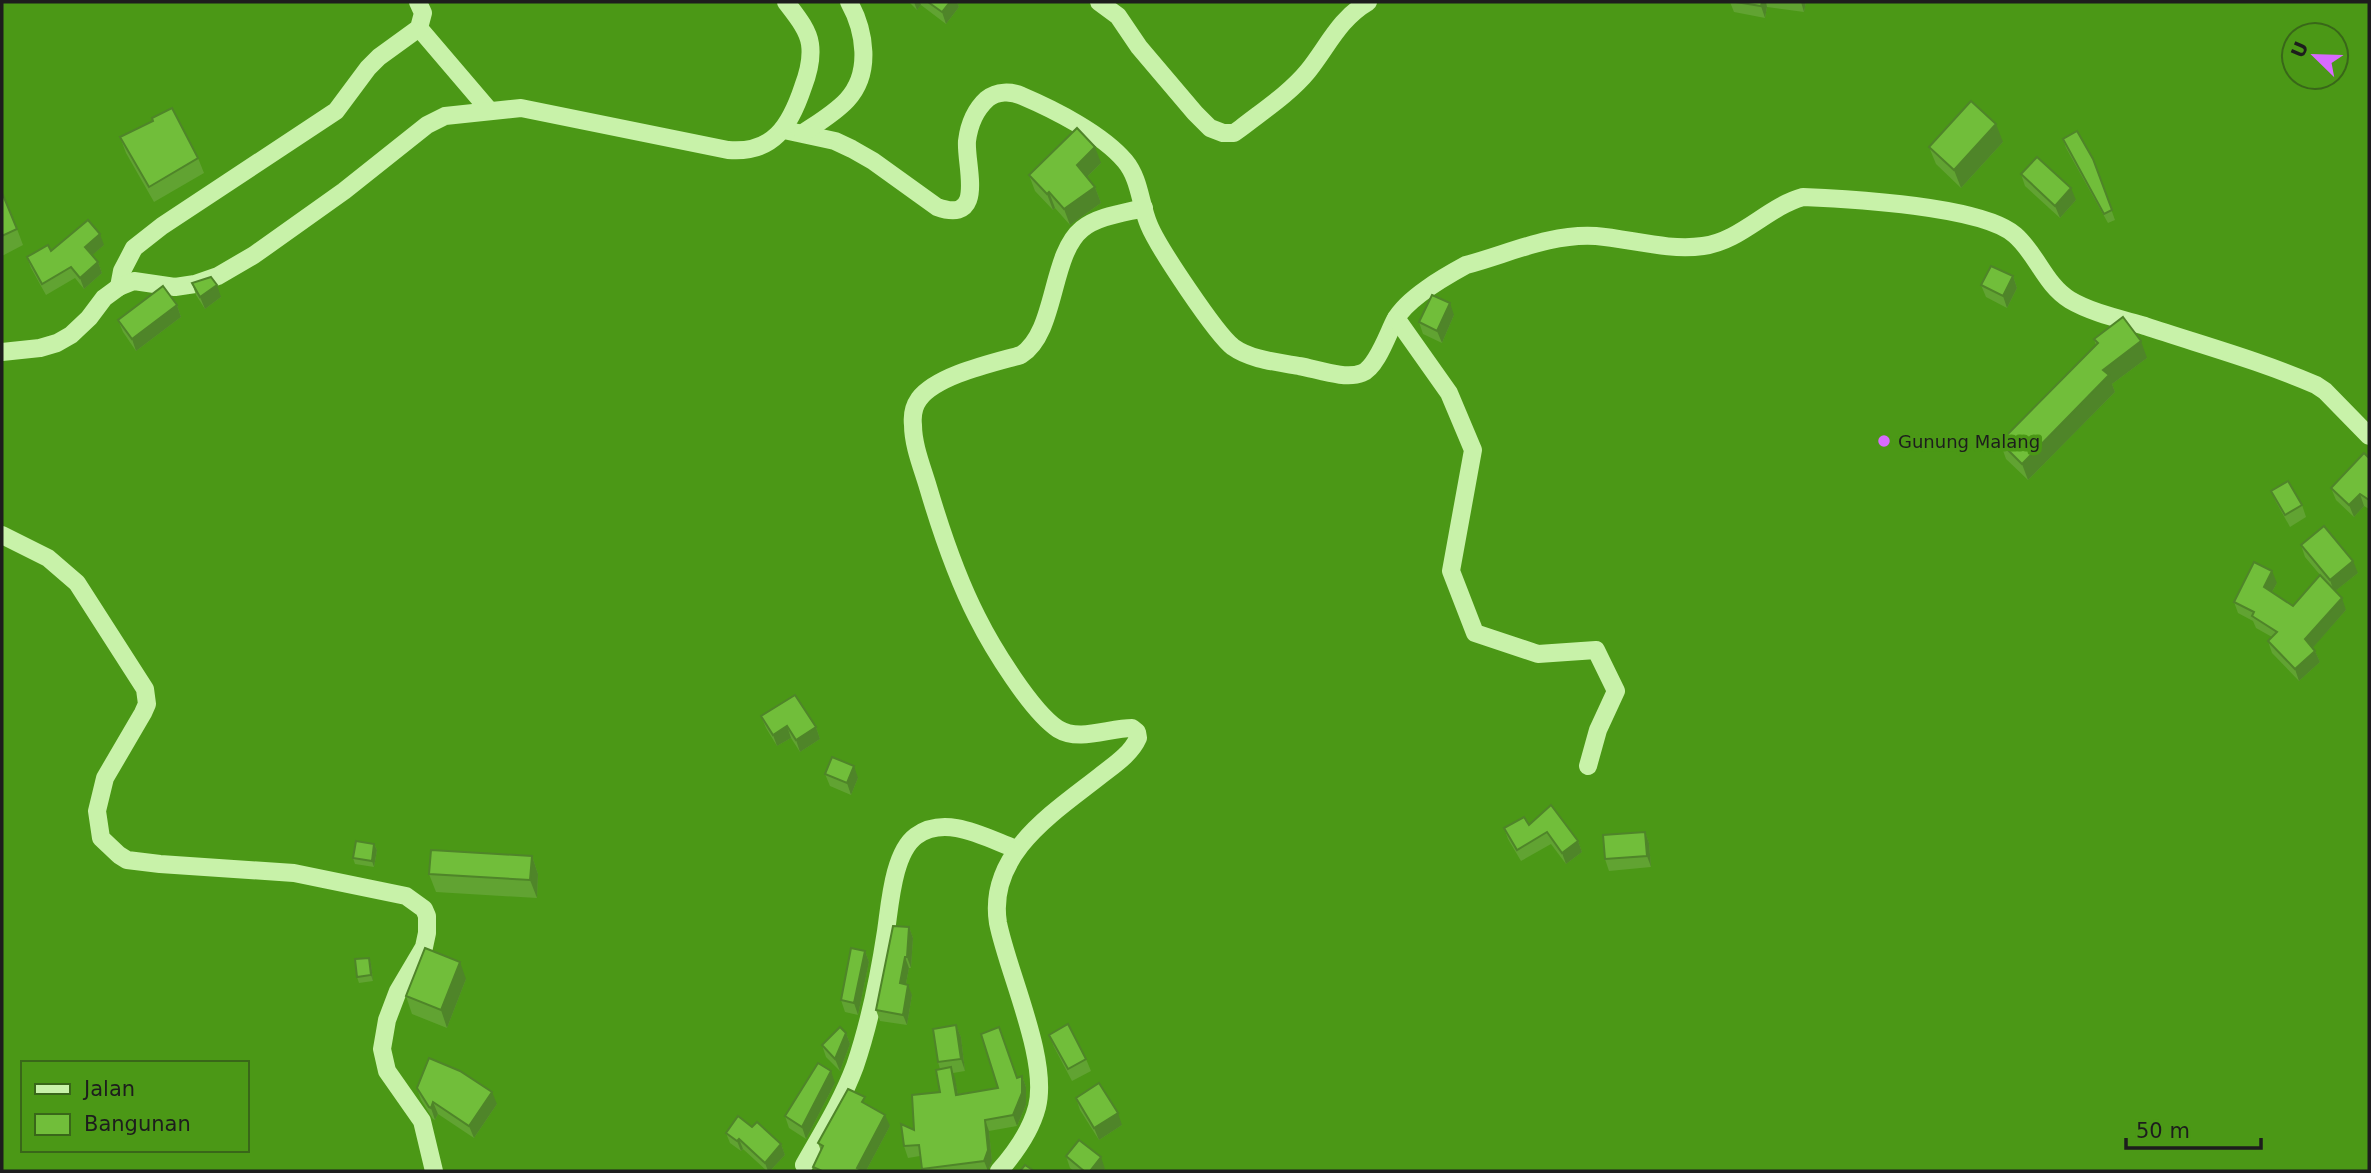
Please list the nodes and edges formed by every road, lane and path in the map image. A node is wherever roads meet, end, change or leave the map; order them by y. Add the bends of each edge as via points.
1 (418, 2) edge
2 (786, 2) edge
3 (849, 2) edge
4 (1099, 2) edge
5 (1368, 2) edge
6 (419, 27) junction
7 (489, 110) junction
8 (784, 130) junction
9 (803, 133) junction
10 (1144, 208) junction
11 (119, 287) junction
12 (1396, 318) junction
13 (2, 352) edge
14 (2369, 436) edge
15 (2, 536) edge
16 (1588, 766) dead end
17 (1016, 849) junction
18 (804, 1165) dead end
19 (434, 1171) edge
20 (999, 1171) edge

1 - 6 street via 423,13
2 - 8 street via 808,35 811,52 806,80
3 - 9 street via 863,40 857,87 846,101
4 - 5 street via 1118,16 1195,113 1223,133 1234,133 1296,83 1335,30
6 - 7 street
6 - 11 street via 379,57 337,111 134,248
7 - 8 street via 521,108 741,151 753,150
7 - 11 street via 445,116 427,125 344,191 218,276 175,287 134,281
8 - 9 street
9 - 10 street via 852,149 931,203 957,211 971,189 967,144 974,115 991,96 1013,93 1112,146 1135,177
10 - 12 street via 1152,232 1220,333 1244,353 1342,374 1360,373 1376,359
10 - 17 street via 1094,222 1076,234 1029,350 946,380 919,399 913,417 923,472 958,575 1012,676 1047,719 1067,733 1132,728 1137,732 1135,745 1120,760
11 - 13 street via 57,343
12 - 14 street via 1407,304 1466,265 1546,240 1596,236 1704,246 1730,238 1803,197 1897,204 1998,224 2034,254 2055,288 2070,300 2309,382 2325,391
12 - 16 street via 1449,393 1473,450 1451,571 1475,633 1538,654 1596,650 1616,691
15 - 19 street via 48,558 77,583 145,689 144,713 102,787 98,828 109,848 127,860 294,873 406,896 424,909 424,947 398,991 382,1049 387,1071 422,1121
17 - 18 street via 957,828 928,829 913,838 891,892 877,987 855,1066
17 - 20 street via 999,888 996,910 1028,1026 1040,1090 1026,1134

